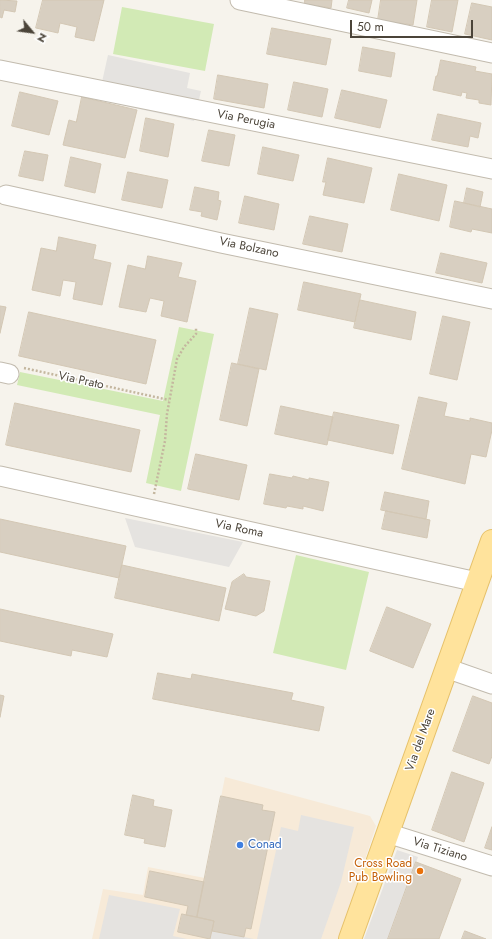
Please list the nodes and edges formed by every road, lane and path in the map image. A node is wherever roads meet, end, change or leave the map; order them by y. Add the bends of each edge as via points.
1 (240, 0) edge
2 (492, 53) edge
3 (0, 70) edge
4 (492, 169) edge
5 (6, 195) dead end
6 (492, 299) edge
7 (196, 328) dead end
8 (4, 373) edge
9 (169, 400) junction
10 (0, 476) edge
11 (150, 510) junction
12 (492, 541) edge
13 (477, 582) junction
14 (446, 668) junction
15 (492, 684) edge
16 (387, 833) junction
17 (492, 866) edge
18 (350, 939) edge

1 - 2 street
3 - 4 street, Via Perugia
5 - 6 street, Via Bolzano
7 - 9 path via 196,334 177,358
8 - 9 path, Via Prato via 11,366
9 - 11 path via 165,441
10 - 11 street, Via Roma
11 - 13 street, Via Roma
12 - 13 main road, Via del Mare
13 - 14 main road, Via del Mare
14 - 15 street
14 - 16 main road, Via del Mare
16 - 17 street, Via Tiziano
16 - 18 main road, Via del Mare

